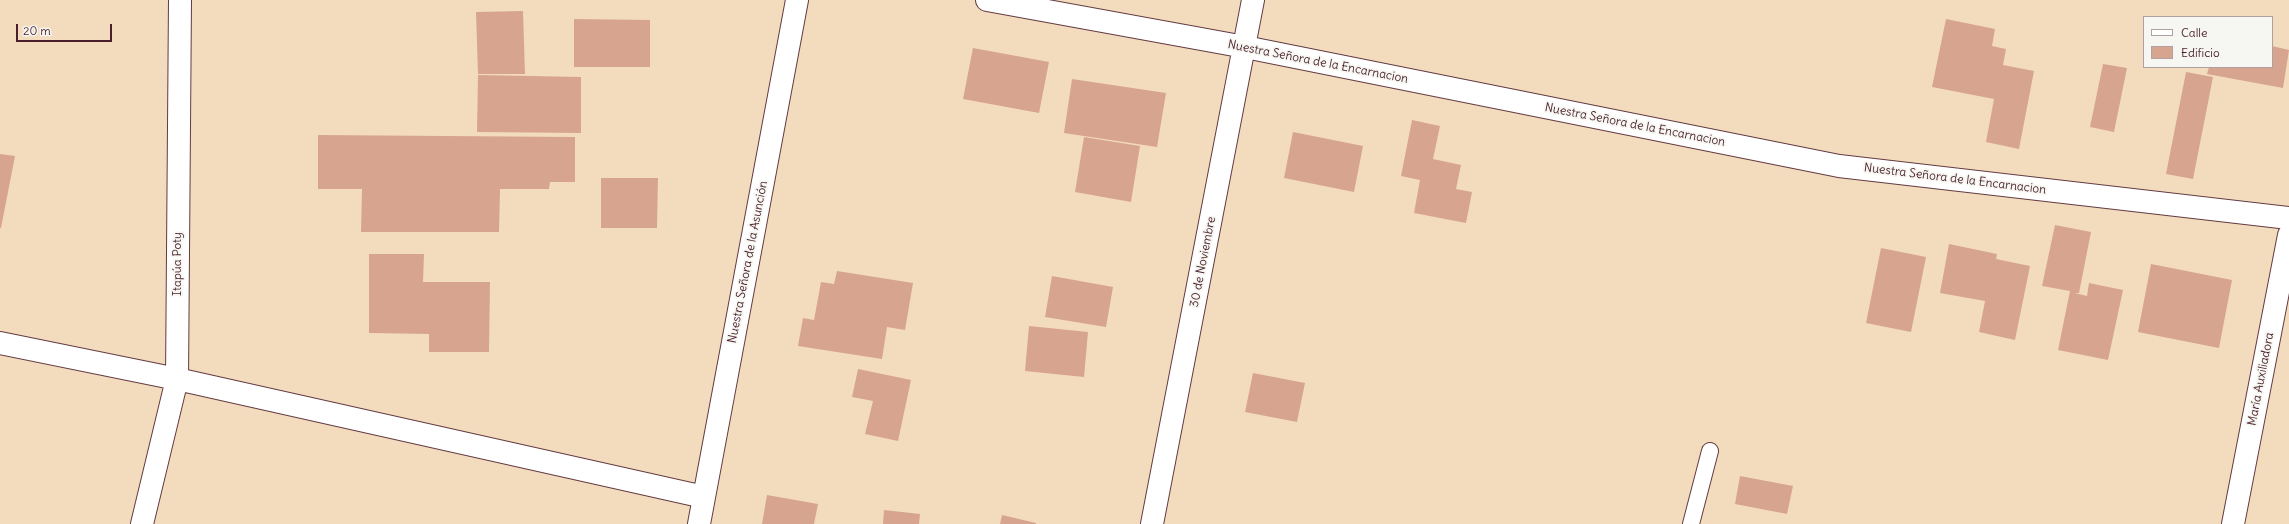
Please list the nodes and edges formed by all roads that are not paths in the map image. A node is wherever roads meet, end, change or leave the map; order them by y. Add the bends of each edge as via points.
1 (180, 0) edge
2 (797, 0) edge
3 (987, 0) edge
4 (1253, 0) edge
5 (1245, 47) junction
6 (2289, 218) edge
7 (2289, 235) edge
8 (0, 343) edge
9 (177, 379) junction
10 (1710, 451) dead end
11 (704, 497) junction
12 (142, 524) edge
13 (699, 524) edge
14 (1152, 524) edge
15 (1691, 524) edge
16 (2233, 524) edge

1 - 9 street, Itapúa Poty
2 - 11 street, Nuestra Señora de la Asunción
3 - 5 street, Nuestra Señora de la Encarnacion
4 - 5 street, 30 de Noviembre
5 - 6 street, Nuestra Señora de la Encarnacion via 1839,166
5 - 14 street, 30 de Noviembre
7 - 16 street, María Auxiliadora
8 - 9 street
9 - 11 street
9 - 12 street, Itapúa Poty
10 - 15 lane
11 - 13 street, Nuestra Señora de la Asunción

